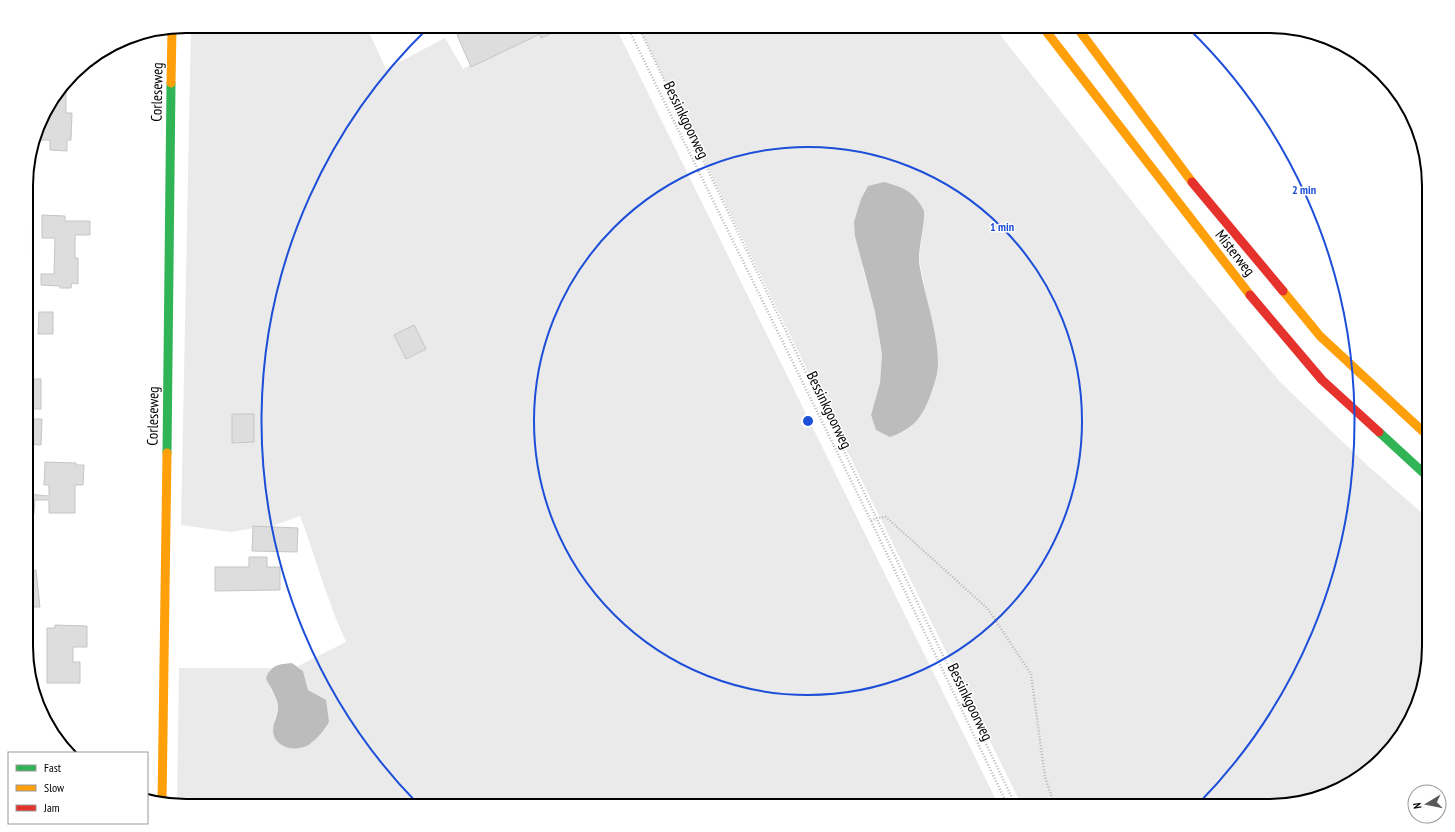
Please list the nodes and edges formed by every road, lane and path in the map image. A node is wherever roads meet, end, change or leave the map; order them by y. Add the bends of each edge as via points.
1 (172, 33) edge
2 (630, 33) edge
3 (641, 33) edge
4 (1047, 33) edge
5 (1081, 33) edge
6 (1422, 431) edge
7 (1422, 472) edge
8 (877, 518) junction
9 (872, 521) junction
10 (162, 797) edge
11 (1005, 799) edge
12 (1013, 799) edge
13 (1053, 799) edge

1 - 10 main road, Corleseweg
2 - 9 path, Bessinkgoorweg
3 - 8 path, Bessinkgoorweg
4 - 7 main road, Misterweg via 1234,276 1322,380
5 - 6 main road, Misterweg via 1187,176 1320,336
8 - 9 path
8 - 12 path, Bessinkgoorweg
8 - 13 path via 886,517 988,609 1031,674 1045,777
9 - 11 path, Bessinkgoorweg

